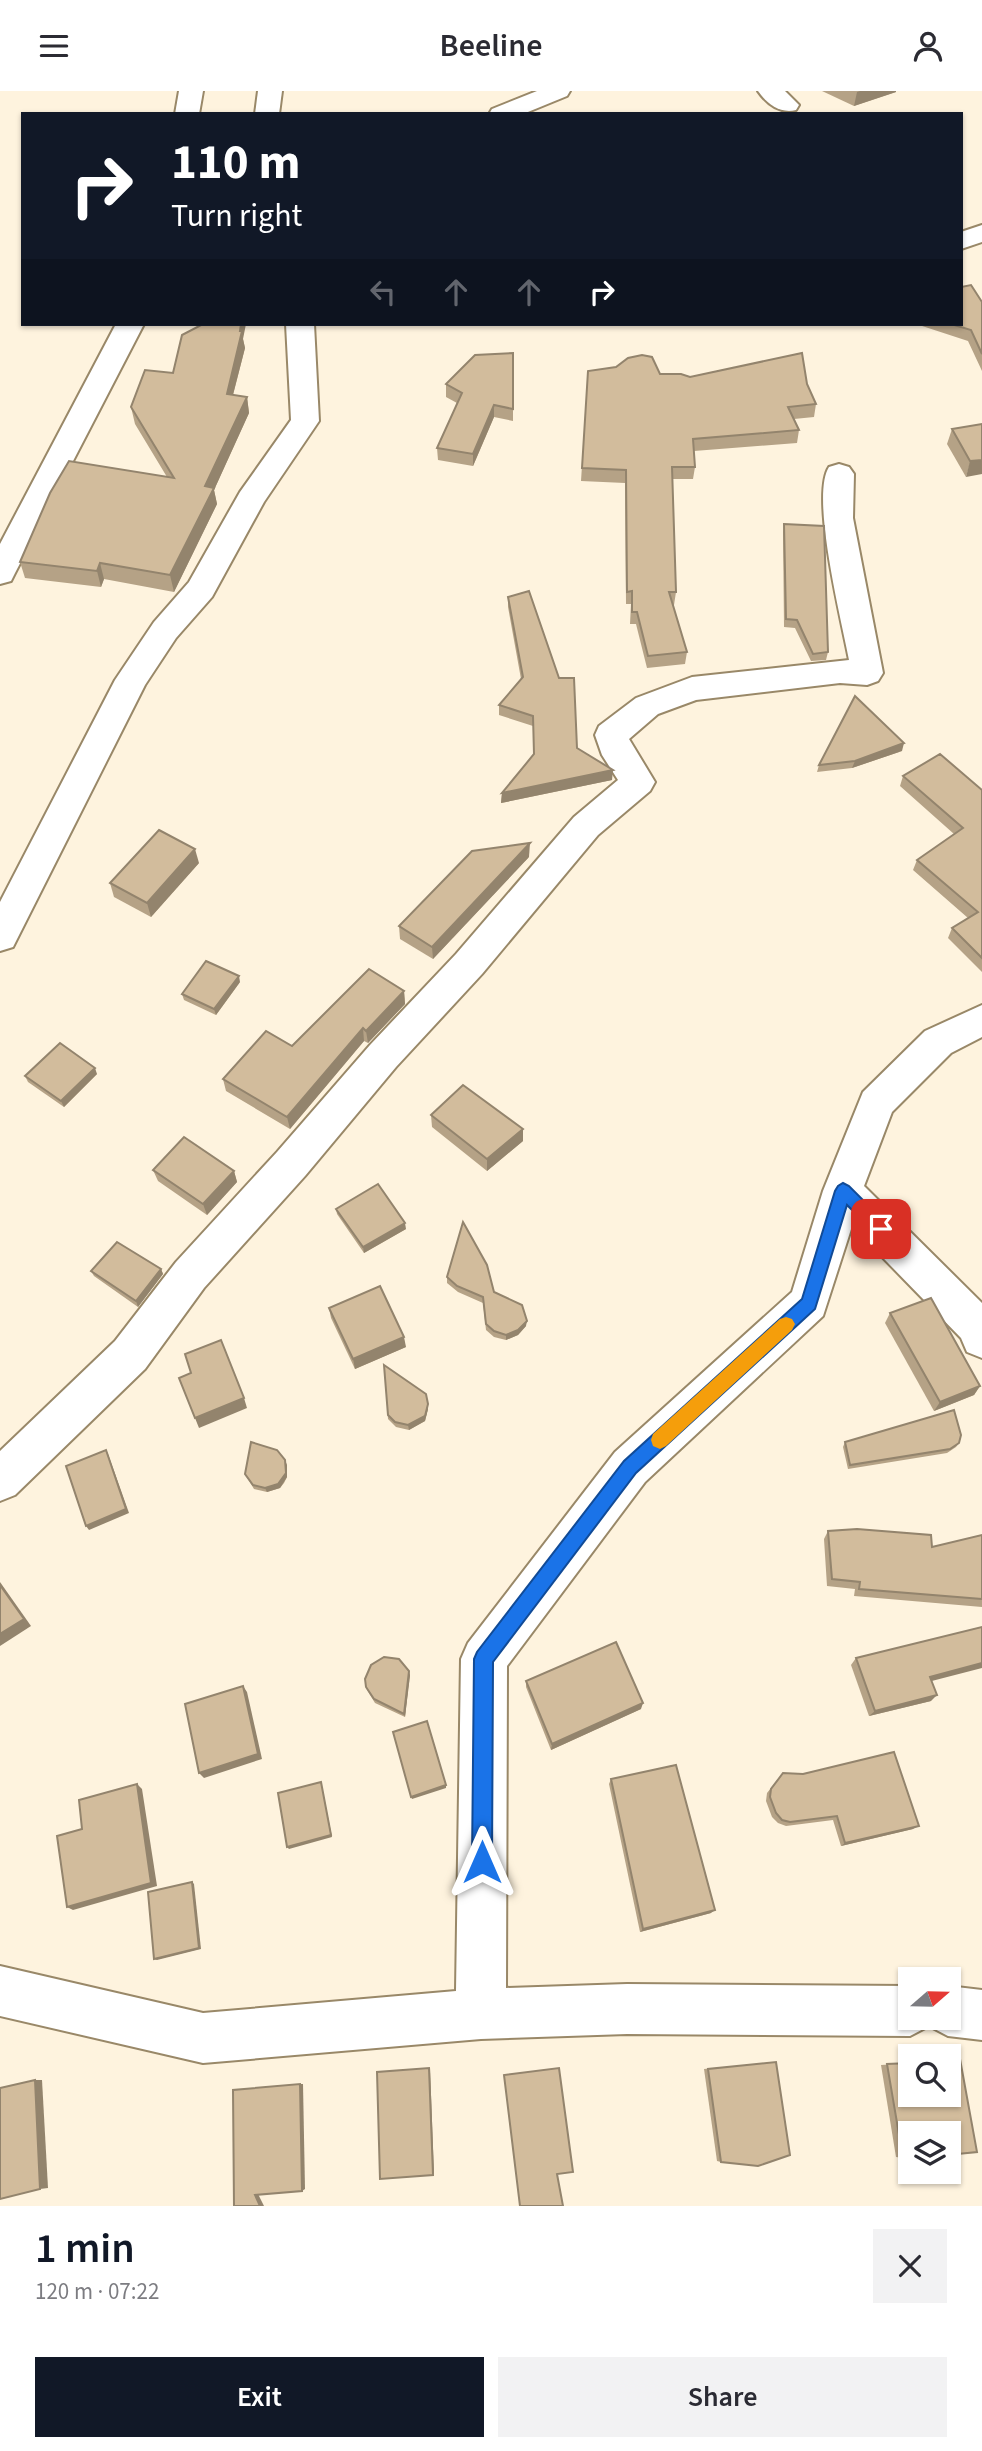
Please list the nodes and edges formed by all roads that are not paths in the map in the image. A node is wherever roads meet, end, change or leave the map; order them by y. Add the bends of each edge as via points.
1 (191, 91) edge
2 (270, 91) edge
3 (558, 91) edge
4 (187, 112) edge
5 (267, 112) edge
6 (506, 112) edge
7 (982, 233) edge
8 (963, 240) edge
9 (129, 326) edge
10 (325, 326) edge
11 (301, 336) edge
12 (839, 474) dead end
13 (0, 573) edge
14 (0, 937) edge
15 (982, 1020) edge
16 (843, 1191) junction
17 (982, 1339) edge
18 (0, 1480) edge
19 (0, 1991) edge
20 (898, 2011) edge
21 (961, 2013) edge
22 (481, 2014) junction
23 (982, 2015) edge

1 - 4 street
2 - 5 street
3 - 6 street
7 - 8 street
9 - 13 street
10 - 11 street
11 - 14 street via 305,421 251,499 201,589 165,630 131,680
12 - 18 street via 838,518 867,673 840,671 692,689 647,706 611,735 638,782 586,826 469,964 190,1275 130,1355
15 - 16 street via 937,1042 876,1103
16 - 17 street via 977,1326
16 - 22 street via 809,1303 630,1467 484,1659
19 - 22 street via 203,2038
20 - 22 street via 627,2009
21 - 23 street

